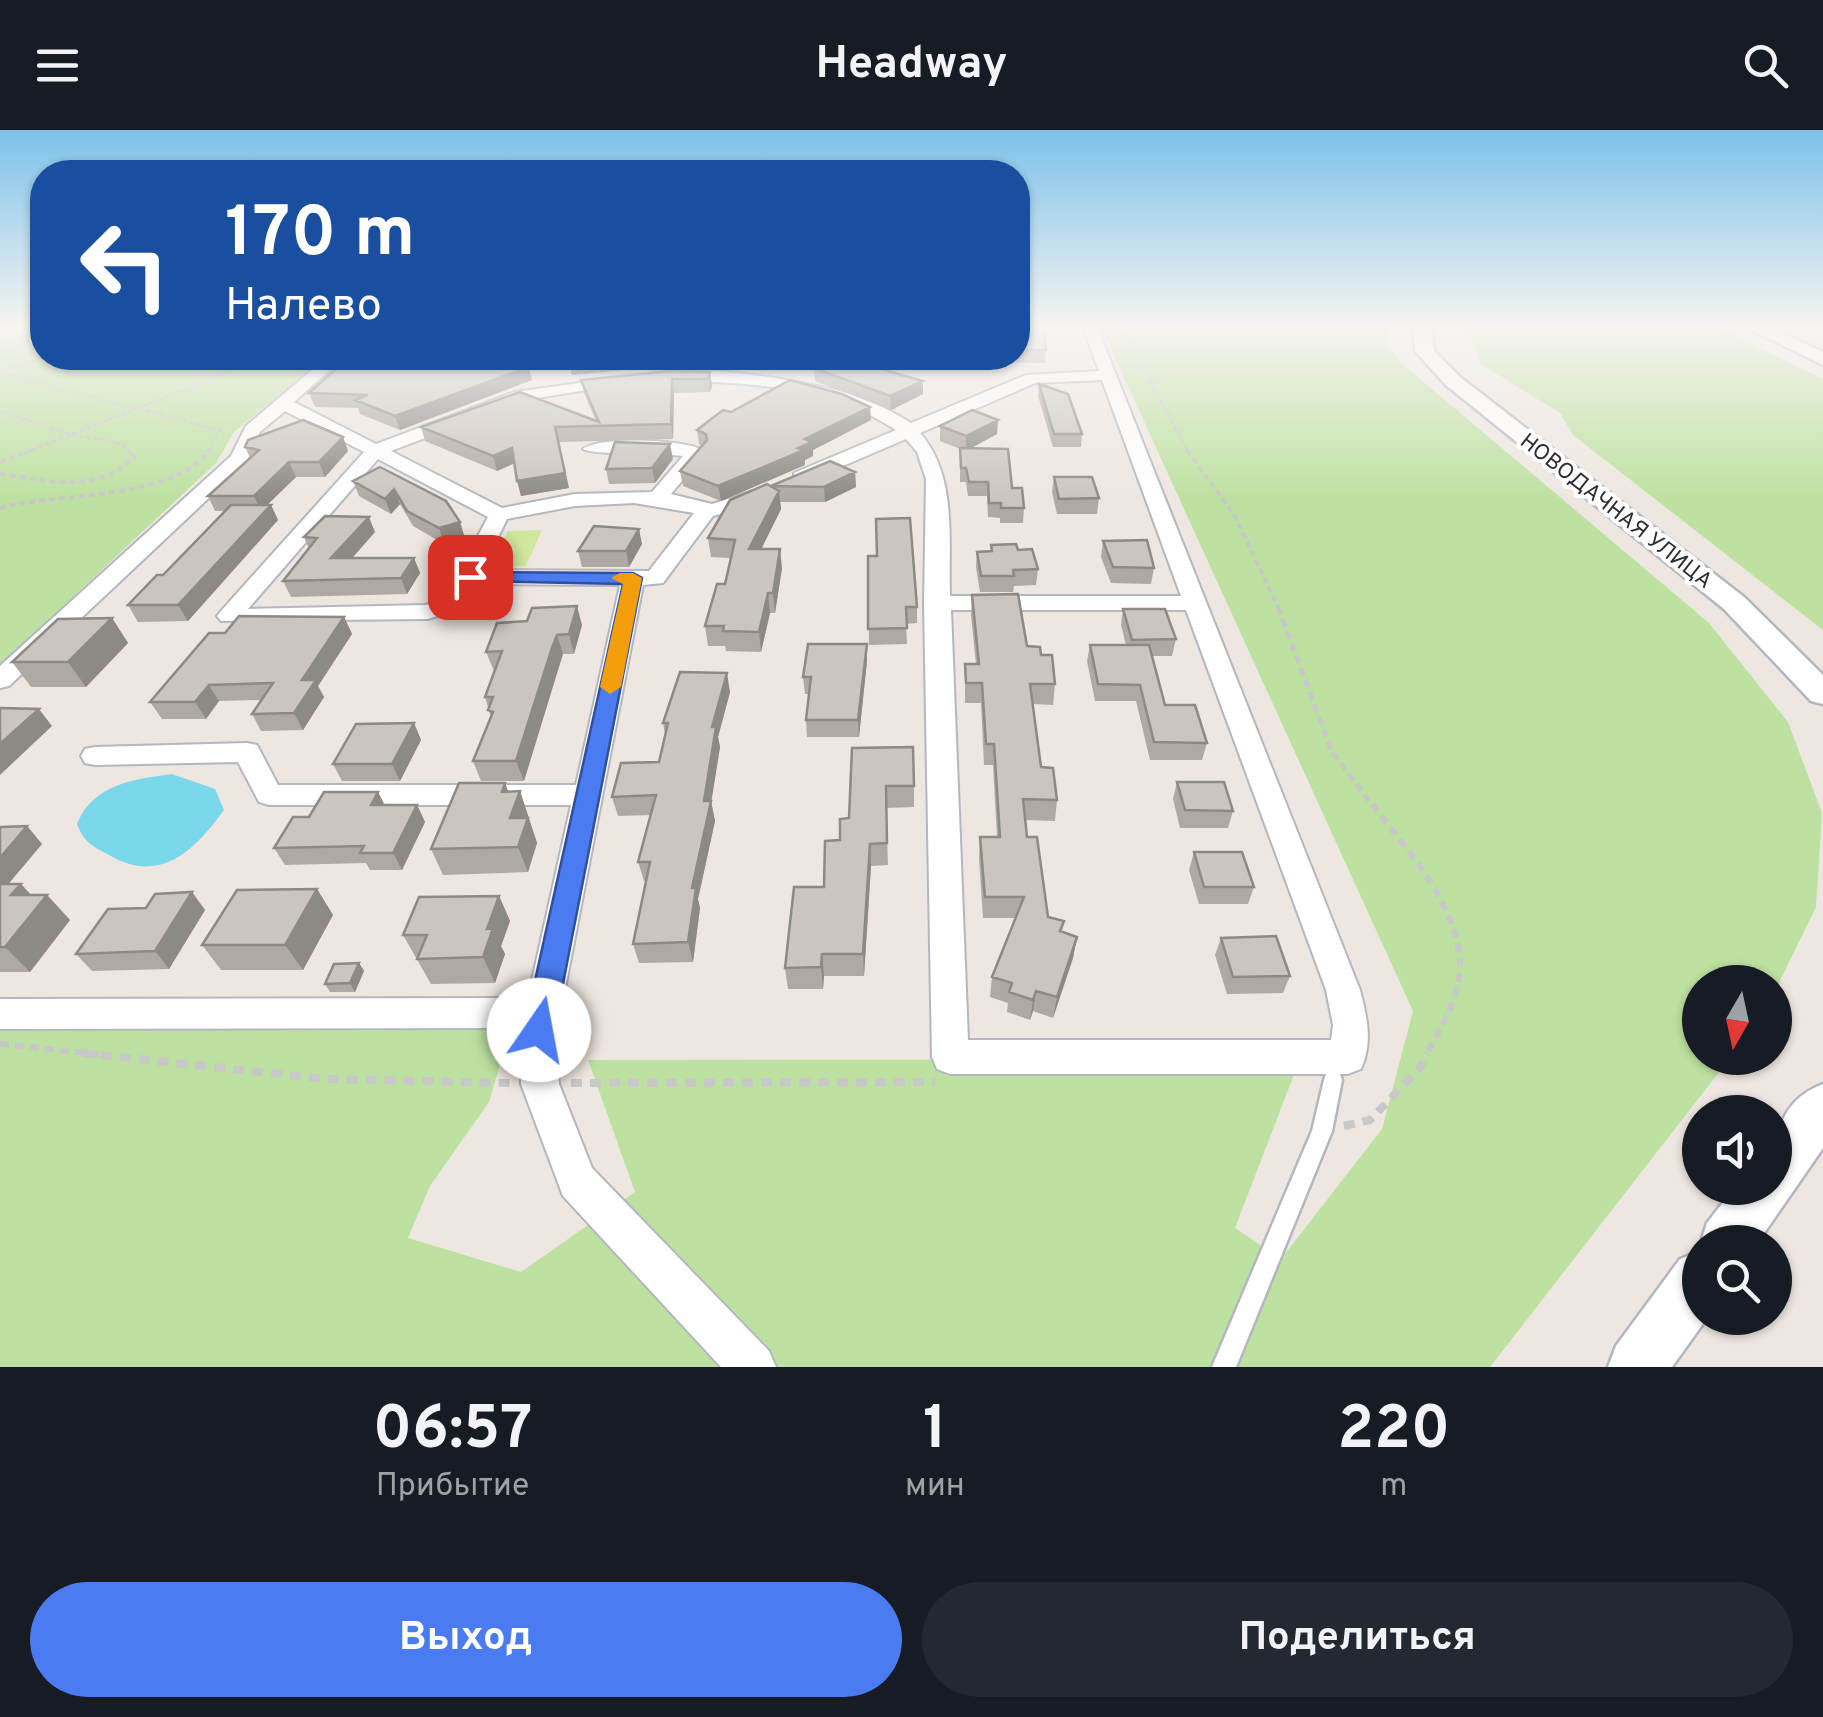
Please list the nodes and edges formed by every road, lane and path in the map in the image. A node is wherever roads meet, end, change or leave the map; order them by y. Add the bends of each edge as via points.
1 (44, 385) edge
2 (200, 385) edge
3 (304, 385) edge
4 (578, 385) edge
5 (784, 385) edge
6 (1016, 385) edge
7 (1112, 385) edge
8 (1152, 385) edge
9 (1456, 385) edge
10 (283, 403) junction
11 (138, 410) junction
12 (0, 411) edge
13 (905, 430) junction
14 (72, 435) junction
15 (592, 450) dead end
16 (374, 451) junction
17 (0, 462) edge
18 (0, 474) edge
19 (657, 498) junction
20 (0, 508) edge
21 (705, 512) junction
22 (499, 516) junction
23 (470, 577) junction
24 (633, 578) junction
25 (936, 603) junction
26 (1192, 603) junction
27 (0, 680) edge
28 (1823, 694) edge
29 (94, 756) dead end
30 (588, 795) junction
31 (0, 1014) edge
32 (541, 1021) junction
33 (0, 1044) edge
34 (1330, 1068) junction
35 (937, 1082) dead end
36 (540, 1084) junction
37 (1823, 1108) edge
38 (1322, 1131) junction
39 (1792, 1151) edge
40 (1682, 1304) edge
41 (753, 1367) edge
42 (1224, 1367) edge
43 (1637, 1367) edge

1 - 11 path
2 - 11 path
3 - 10 street
4 - 16 street via 521,396
5 - 13 street via 878,411
6 - 13 street
7 - 26 street
8 - 38 path via 1195,464 1235,516 1278,606 1332,752 1447,910 1460,967 1450,1010 1419,1069 1370,1120
9 - 28 street, НОВОДАЧНАЯ УЛИЦА via 1734,603
10 - 16 street
10 - 27 street via 252,430 240,459
11 - 14 path
11 - 20 path via 220,430 216,445 197,466 140,485
12 - 14 path
13 - 21 street via 724,511
13 - 25 street via 924,448 936,479
14 - 17 path
14 - 18 path via 123,444 134,457 126,470 90,482
15 - 19 street via 697,452
16 - 22 street
16 - 23 street via 229,616 428,612 454,603
19 - 21 street
19 - 22 street via 574,501
21 - 24 street via 655,578
22 - 23 street
23 - 24 street
24 - 30 street
25 - 26 street
25 - 34 street via 950,1057
26 - 34 street via 1343,990 1352,1025 1348,1057
29 - 30 street via 247,752 269,794
30 - 32 street
31 - 32 street
32 - 36 street
33 - 36 path via 326,1078
34 - 38 lane
35 - 36 path
36 - 41 street via 577,1182
37 - 39 street
38 - 42 lane
40 - 43 street

